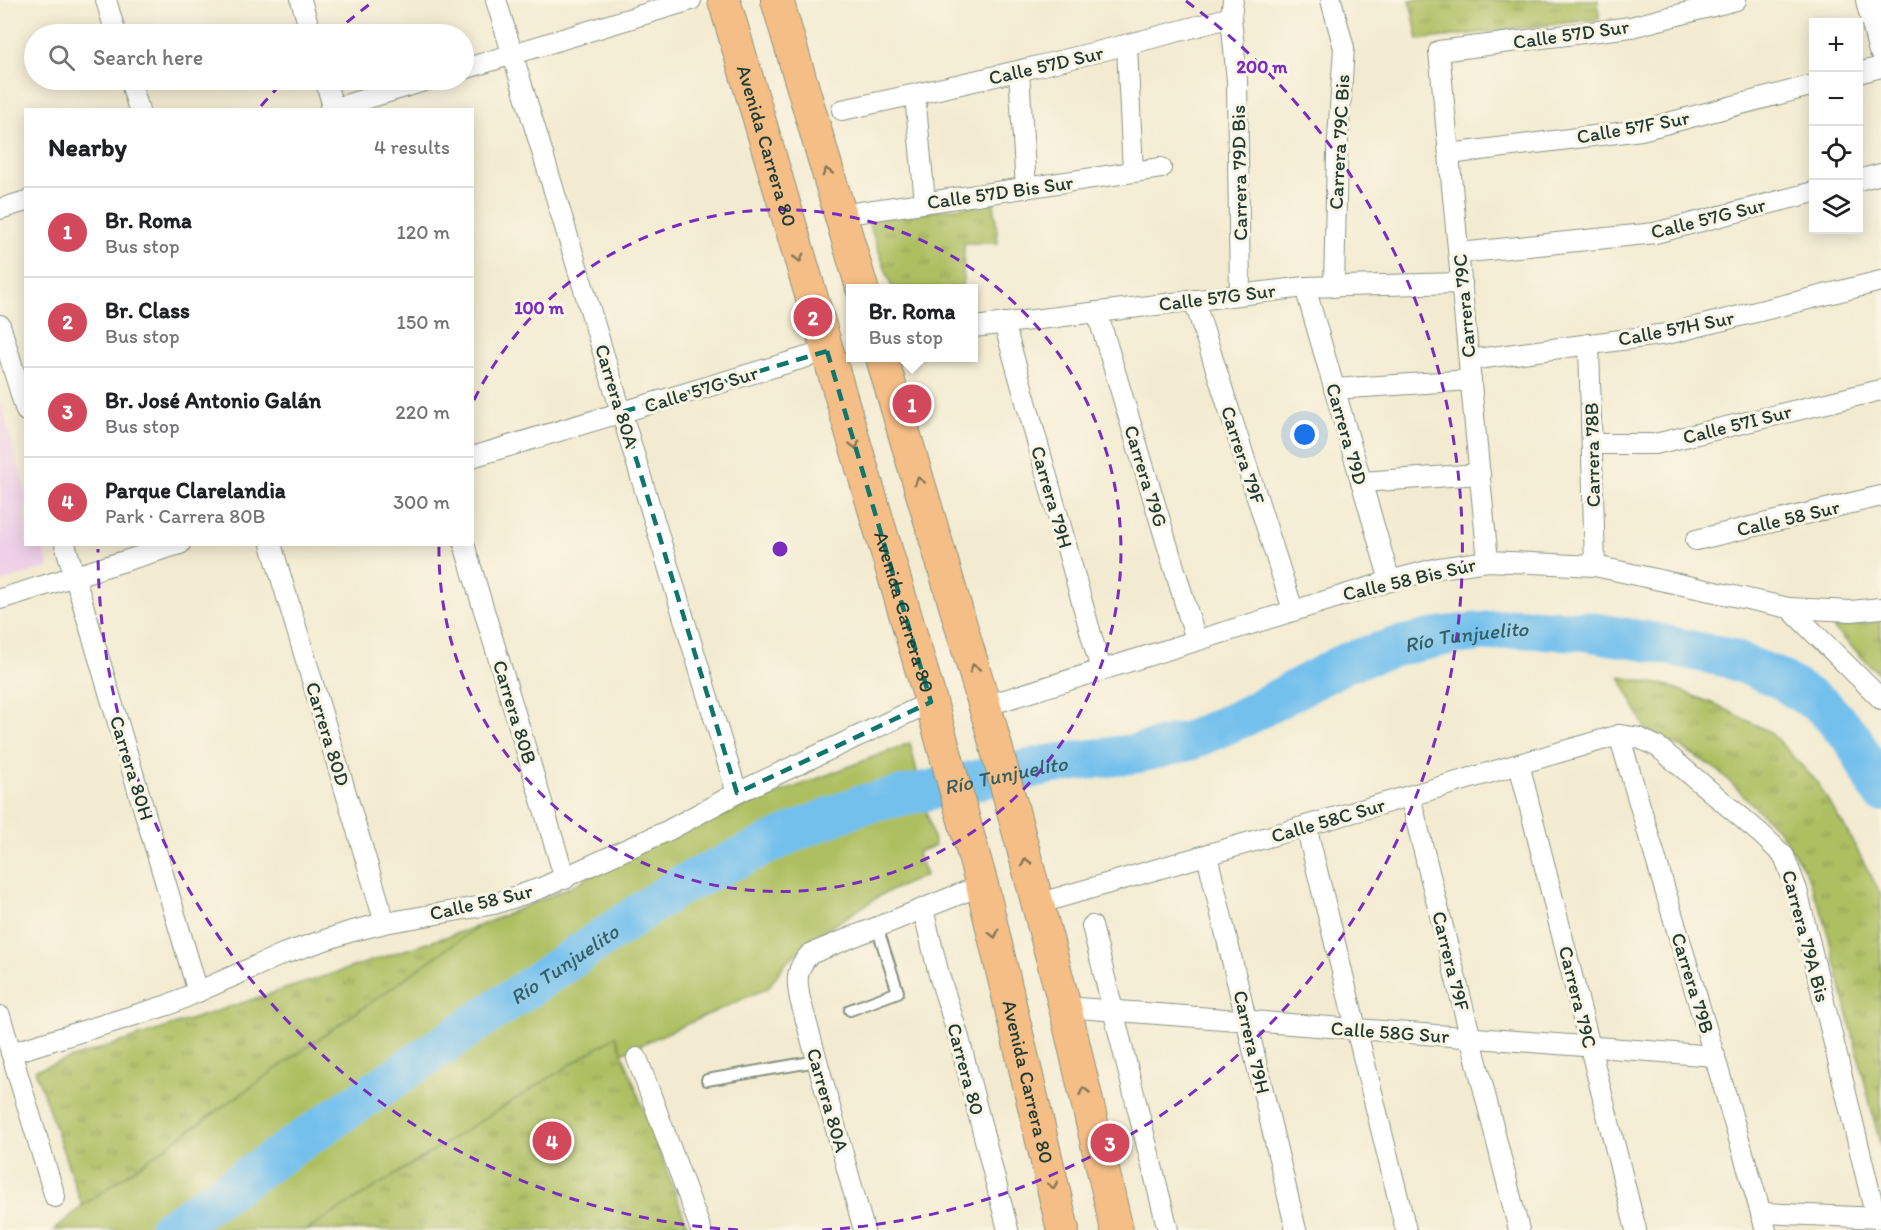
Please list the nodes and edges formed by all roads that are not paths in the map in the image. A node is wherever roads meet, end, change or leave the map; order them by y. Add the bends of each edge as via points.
1 (106, 0) edge
2 (301, 0) edge
3 (496, 0) edge
4 (691, 0) edge
5 (724, 0) edge
6 (777, 0) edge
7 (1331, 0) edge
8 (1736, 0) edge
9 (1869, 0) edge
10 (1232, 8) edge
11 (113, 24) edge
12 (308, 24) edge
13 (1880, 36) edge
14 (1127, 46) junction
15 (1439, 51) joint
16 (512, 54) junction
17 (474, 66) edge
18 (1881, 67) edge
19 (1019, 72) junction
20 (1862, 72) edge
21 (1809, 86) edge
22 (133, 90) edge
23 (327, 90) edge
24 (395, 90) edge
25 (915, 95) junction
26 (138, 108) edge
27 (332, 108) edge
28 (335, 108) edge
29 (842, 110) dead end
30 (1449, 154) junction
31 (1161, 168) dead end
32 (1133, 172) junction
33 (1881, 174) edge
34 (1863, 179) edge
35 (1026, 188) junction
36 (1809, 193) edge
37 (24, 202) edge
38 (925, 202) junction
39 (0, 209) edge
40 (840, 215) junction
41 (1459, 253) junction
42 (1881, 281) edge
43 (1462, 283) junction
44 (861, 284) edge
45 (1305, 287) junction
46 (1334, 287) junction
47 (1240, 294) junction
48 (1194, 300) junction
49 (1097, 312) junction
50 (1004, 323) junction
51 (0, 325) edge
52 (978, 326) edge
53 (1589, 344) junction
54 (827, 351) junction
55 (1469, 360) junction
56 (883, 362) edge
57 (1471, 380) junction
58 (1334, 389) junction
59 (1881, 390) edge
60 (24, 404) edge
61 (622, 412) junction
62 (1592, 444) junction
63 (474, 456) edge
64 (1480, 474) junction
65 (1361, 482) junction
66 (1881, 496) edge
67 (1696, 540) dead end
68 (66, 546) edge
69 (173, 546) edge
70 (272, 546) edge
71 (465, 546) edge
72 (1488, 561) junction
73 (1594, 566) junction
74 (75, 576) junction
75 (1389, 581) junction
76 (0, 599) edge
77 (1789, 608) junction
78 (1881, 608) edge
79 (1293, 610) junction
80 (1196, 640) junction
81 (1101, 670) junction
82 (1881, 699) edge
83 (931, 702) junction
84 (988, 715) junction
85 (1618, 735) junction
86 (1519, 764) junction
87 (737, 793) junction
88 (1410, 796) junction
89 (1306, 826) junction
90 (1207, 855) junction
91 (565, 879) junction
92 (982, 885) junction
93 (1037, 904) junction
94 (923, 909) junction
95 (386, 922) junction
96 (1092, 926) dead end
97 (877, 927) junction
98 (198, 992) junction
99 (1065, 1007) junction
100 (850, 1010) dead end
101 (1113, 1011) junction
102 (0, 1016) edge
103 (1247, 1021) junction
104 (1357, 1029) junction
105 (1471, 1038) junction
106 (1590, 1047) junction
107 (11, 1053) junction
108 (1715, 1056) junction
109 (637, 1058) dead end
110 (817, 1061) junction
111 (707, 1080) dead end
112 (55, 1197) dead end
113 (1879, 1218) edge
114 (1763, 1222) edge
115 (701, 1230) edge
116 (864, 1230) edge
117 (1008, 1230) edge
118 (1064, 1230) edge
119 (1117, 1230) edge
120 (1168, 1230) edge
121 (1296, 1230) edge
122 (1406, 1230) edge
123 (1519, 1230) edge
124 (1636, 1230) edge

1 - 11 street
2 - 12 street
3 - 16 street, Carrera 80A
4 - 16 street
5 -> 54 main road, Avenida Carrera 80
40 -> 6 main road
7 - 46 street, Carrera 79C Bis via 1344,48
8 - 15 street, Calle 57D Sur via 1631,27
9 - 13 street
10 - 14 street, Calle 57D Sur
10 - 47 street, Carrera 79D Bis
14 - 19 street, Calle 57D Sur
14 - 32 street
15 - 30 street, Carrera 79C
16 - 17 street
16 - 61 street, Carrera 80A
18 - 20 street
19 - 25 street, Calle 57D Sur
19 - 35 street
21 - 30 street, Calle 57F Sur via 1641,130
22 - 26 street
23 - 27 street
24 - 28 street
25 - 29 street, Calle 57D Sur
25 - 38 street
30 - 41 street, Carrera 79C
31 - 32 street, Calle 57D Bis Sur
32 - 35 street, Calle 57D Bis Sur
33 - 34 street
35 - 38 street, Calle 57D Bis Sur
36 - 41 street, Calle 57G Sur via 1655,233
37 - 39 street
38 - 40 street, Calle 57D Bis Sur
40 - 44 main road
41 - 43 street, Carrera 79C
42 - 53 street, Calle 57H Sur via 1667,334
43 - 46 street, Calle 57G Sur
43 - 55 street, Carrera 79C
45 - 46 street, Calle 57G Sur
45 - 47 street, Calle 57G Sur
45 - 58 street, Carrera 79D
47 - 48 street, Calle 57G Sur
48 - 49 street, Calle 57G Sur
48 - 79 street, Carrera 79F
49 - 50 street, Calle 57G Sur
49 - 80 street, Carrera 79G
50 - 52 street, Calle 57G Sur
50 - 81 street, Carrera 79H
51 - 60 street
53 - 55 street, Calle 57H Sur
53 - 62 street, Carrera 78B
54 - 61 street, Calle 57G Sur
54 -> 83 main road, Avenida Carrera 80
55 - 57 street, Carrera 79C
84 -> 56 main road
57 - 58 street
57 - 64 street, Carrera 79C
58 - 65 street, Carrera 79D
59 - 62 street, Calle 57I Sur via 1655,444
61 - 63 street, Calle 57G Sur
61 - 87 street, Carrera 80A
62 - 73 street, Carrera 78B
64 - 65 street
64 - 72 street, Carrera 79C
65 - 75 street, Carrera 79D
66 - 67 street, Calle 58 Sur
68 - 74 street, Carrera 80H
69 - 74 street
70 - 95 street, Carrera 80D
71 - 91 street, Carrera 80B
72 - 73 street, Calle 58 Bis Sur
72 - 75 street, Calle 58 Bis Sur
73 - 77 street, Calle 58 Bis Sur
74 - 76 street
74 - 98 street, Carrera 80H
75 - 79 street, Calle 58 Bis Sur
77 - 78 street, Calle 58 Bis Sur via 1851,612
77 - 82 street
79 - 80 street, Calle 58 Bis Sur
80 - 81 street, Calle 58 Bis Sur
81 - 84 street, Calle 58 Bis Sur
83 - 87 street, Calle 58 Sur
83 - 92 main road, Avenida Carrera 80
93 -> 84 main road
85 - 86 street, Calle 58C Sur
85 - 108 street, Carrera 79B
85 - 113 street, Carrera 79A Bis via 1640,738 1658,747 1784,856 1797,890
86 - 88 street, Calle 58C Sur
86 - 106 street, Carrera 79C
87 - 91 street, Calle 58 Sur
88 - 89 street, Calle 58C Sur
88 - 105 street, Carrera 79F
89 - 90 street, Calle 58C Sur
89 - 104 street
90 - 93 street, Calle 58C Sur
90 - 103 street, Carrera 79H
91 - 95 street, Calle 58 Sur via 494,904
92 - 94 street
92 -> 118 main road, Avenida Carrera 80
93 - 99 main road
94 - 97 street
94 - 117 street, Carrera 80
95 - 98 street, Calle 58 Sur via 283,954
96 - 101 street
97 - 100 lane via 898,992
97 - 110 street, Carrera 80A via 810,954 801,963 796,981
98 - 107 street, Calle 58 Sur via 168,1005
99 - 101 street, Calle 58G Sur
119 -> 99 main road
101 - 103 street, Calle 58G Sur
101 - 120 street
102 - 107 street
103 - 104 street, Calle 58G Sur
103 - 121 street, Carrera 79H
104 - 105 street, Calle 58G Sur
104 - 122 street
105 - 106 street, Calle 58G Sur
105 - 123 street, Carrera 79F
106 - 108 street, Calle 58G Sur
106 - 124 street, Carrera 79C
107 - 112 street
108 - 114 street, Carrera 79B
109 - 115 street
110 - 111 lane
110 - 116 street, Carrera 80A
113 - 114 street

